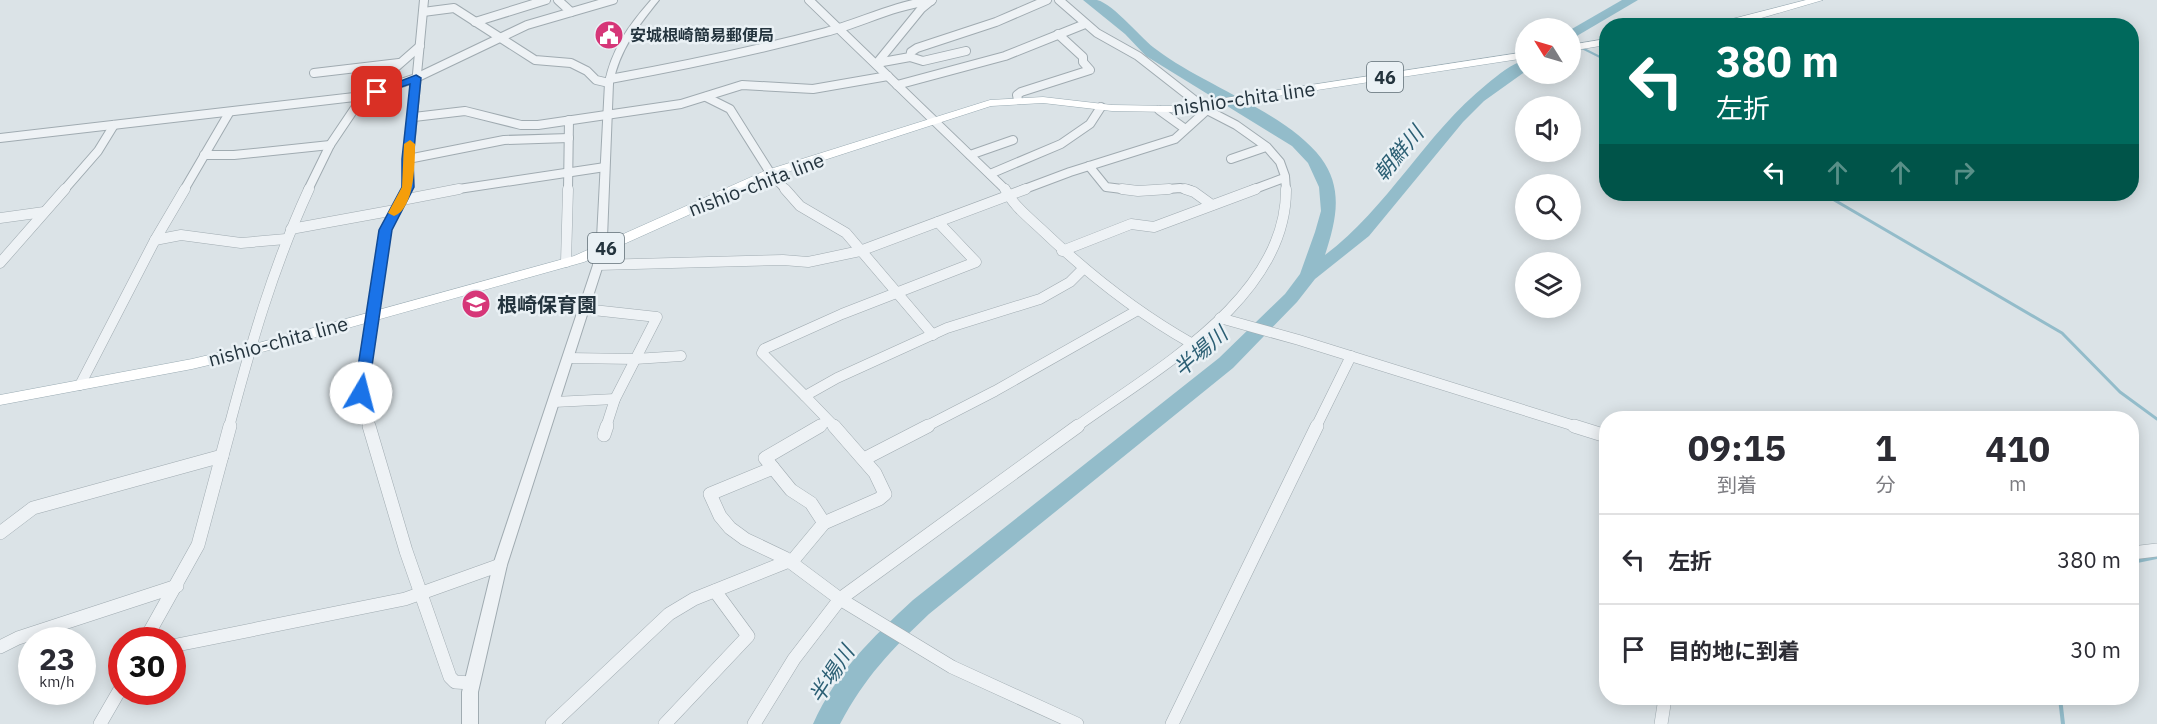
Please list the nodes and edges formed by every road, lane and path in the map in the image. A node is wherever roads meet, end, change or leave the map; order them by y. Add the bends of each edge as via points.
1 (424, 0) edge
2 (546, 0) edge
3 (558, 0) edge
4 (613, 0) edge
5 (655, 0) edge
6 (809, 0) edge
7 (932, 0) edge
8 (1047, 0) edge
9 (1059, 0) edge
10 (1818, 0) edge
11 (423, 12) junction
12 (571, 12) junction
13 (1751, 18) edge
14 (475, 22) junction
15 (1085, 24) junction
16 (838, 28) junction
17 (1058, 34) junction
18 (499, 37) junction
19 (1599, 43) edge
20 (420, 46) junction
21 (1581, 46) edge
22 (966, 51) dead end
23 (1515, 56) edge
24 (910, 57) junction
25 (399, 63) junction
26 (877, 63) junction
27 (314, 72) dead end
28 (888, 76) junction
29 (416, 78) junction
30 (609, 81) junction
31 (897, 85) junction
32 (363, 96) junction
33 (706, 97) junction
34 (1018, 100) junction
35 (1209, 106) junction
36 (1101, 107) junction
37 (1159, 110) junction
38 (229, 113) junction
39 (608, 114) junction
40 (414, 117) junction
41 (569, 120) junction
42 (935, 121) junction
43 (114, 125) junction
44 (1184, 129) junction
45 (0, 138) edge
46 (569, 138) junction
47 (1013, 140) dead end
48 (330, 145) junction
49 (1266, 147) junction
50 (204, 155) junction
51 (970, 155) junction
52 (408, 159) junction
53 (1231, 159) dead end
54 (1089, 166) junction
55 (605, 167) junction
56 (567, 173) junction
57 (771, 173) junction
58 (990, 174) junction
59 (1284, 178) junction
60 (1007, 195) junction
61 (402, 200) junction
62 (1212, 205) junction
63 (395, 210) junction
64 (44, 212) junction
65 (0, 218) edge
66 (938, 222) junction
67 (288, 234) junction
68 (155, 240) junction
69 (600, 250) junction
70 (860, 250) junction
71 (1062, 251) junction
72 (0, 262) edge
73 (566, 262) junction
74 (598, 265) junction
75 (1083, 269) junction
76 (897, 292) junction
77 (584, 309) junction
78 (1138, 310) junction
79 (373, 316) junction
80 (1223, 318) junction
81 (933, 336) junction
82 (1191, 343) junction
83 (250, 350) junction
84 (681, 356) dead end
85 (1351, 356) junction
86 (568, 358) junction
87 (635, 359) junction
88 (80, 385) junction
89 (805, 396) junction
90 (615, 399) junction
91 (0, 400) edge
92 (554, 402) junction
93 (828, 421) junction
94 (1599, 434) edge
95 (604, 435) dead end
96 (222, 456) junction
97 (864, 459) junction
98 (773, 468) junction
99 (824, 523) junction
100 (0, 533) edge
101 (2157, 550) edge
102 (2139, 553) edge
103 (788, 562) junction
104 (500, 565) junction
105 (177, 586) junction
106 (715, 591) junction
107 (423, 594) junction
108 (843, 601) junction
109 (153, 627) edge
110 (186, 643) edge
111 (0, 647) edge
112 (472, 683) junction
113 (111, 705) edge
114 (1664, 705) edge
115 (100, 724) edge
116 (470, 724) edge
117 (552, 724) edge
118 (665, 724) edge
119 (754, 724) edge
120 (1077, 724) edge
121 (1172, 724) edge
122 (1661, 724) edge

1 - 11 street
2 - 14 street
3 - 12 street
4 - 12 street
5 - 30 street via 620,47
6 - 16 street
7 - 16 street
7 - 26 street
8 - 24 street via 917,48
9 - 15 street
10 - 13 main road
11 - 14 street via 454,8
11 - 20 street
12 - 18 street
14 - 18 street
15 - 17 street
15 - 35 street
16 - 26 street
16 - 30 street
17 - 31 street via 1005,56
17 - 34 street via 1083,57 1090,70 1021,92
18 - 29 street
18 - 30 street via 535,60 571,63 587,70 596,80
19 - 21 main road
20 - 25 street
20 - 29 street
22 - 24 street via 923,61
23 - 35 main road, nishio-chita line / 46
24 - 26 street
25 - 27 street
25 - 32 street
26 - 28 street
28 - 31 street
28 - 33 street via 813,89 742,85
29 - 32 street
29 - 40 street
30 - 39 street
31 - 42 street
32 - 38 street
32 - 48 street
33 - 39 street
33 - 57 street via 730,109
34 - 36 main road, nishio-chita line / 46
34 - 42 main road, nishio-chita line / 46 via 990,103
35 - 37 main road, nishio-chita line / 46
35 - 44 street
35 - 49 street
36 - 37 main road, nishio-chita line / 46
36 - 58 street via 1090,124 1061,144
37 - 44 street
38 - 43 street
38 - 50 street
39 - 41 street
39 - 55 street
40 - 41 street via 465,111 528,126
40 - 52 street
41 - 46 street
42 - 51 street
42 - 57 main road, nishio-chita line / 46
43 - 45 street
43 - 64 street via 98,151
44 - 54 street via 1174,139
46 - 52 street via 504,140
46 - 56 street
47 - 51 street
48 - 50 street
48 - 67 street
49 - 53 street
49 - 59 street via 1280,163
50 - 68 street
51 - 58 street
52 - 61 street via 408,187
54 - 60 street
54 - 62 street via 1106,187 1142,191 1188,189 1197,191
55 - 56 street
55 - 69 street
56 - 61 street
56 - 73 street
57 - 69 main road, nishio-chita line / 46
57 - 70 street via 800,206 846,233
58 - 60 street
59 - 62 street
59 - 80 street via 1283,213 1272,247 1250,287
60 - 66 street
60 - 71 street
61 - 63 street
62 - 71 street via 1154,227 1131,224
63 - 67 street
63 - 79 street via 386,230
64 - 65 street
64 - 72 street
66 - 70 street
66 - 76 street via 976,262
67 - 68 street via 241,243 181,235
67 - 83 street
68 - 88 street
69 - 73 main road, nishio-chita line / 46
69 - 74 street
70 - 74 street via 808,262
70 - 76 street
71 - 75 street
73 - 79 main road, nishio-chita line / 46
74 - 77 street
75 - 78 street
75 - 81 street via 1048,296 961,323
76 - 81 street
76 - 89 street via 764,349 762,353
77 - 86 street
77 - 87 street via 657,317
78 - 82 street
78 - 97 street
79 - 83 main road, nishio-chita line / 46
79 - 107 street via 363,372 362,405
80 - 82 street
80 - 85 street
81 - 89 street
82 - 108 street
83 - 88 main road, nishio-chita line / 46
83 - 96 street
84 - 87 street
85 - 94 street
85 - 121 street
86 - 87 street
86 - 92 street
87 - 90 street
88 - 91 main road, nishio-chita line / 46
89 - 93 street
90 - 92 street
90 - 95 street
92 - 104 street
93 - 97 street
93 - 98 street via 765,458
96 - 100 street via 33,508
96 - 105 street via 198,545
97 - 99 street via 884,486 885,494
98 - 99 street via 791,490 811,503
98 - 103 street via 710,494 730,528
99 - 103 street via 799,555
101 - 102 street
103 - 106 street
103 - 108 street
104 - 107 street
104 - 112 street
105 - 109 street
105 - 111 street
106 - 117 street via 669,614
106 - 118 street via 746,640
107 - 110 street
107 - 112 street via 450,677 455,682
108 - 119 street via 822,620
108 - 120 street via 952,667
112 - 116 street
113 - 115 street
114 - 122 street

